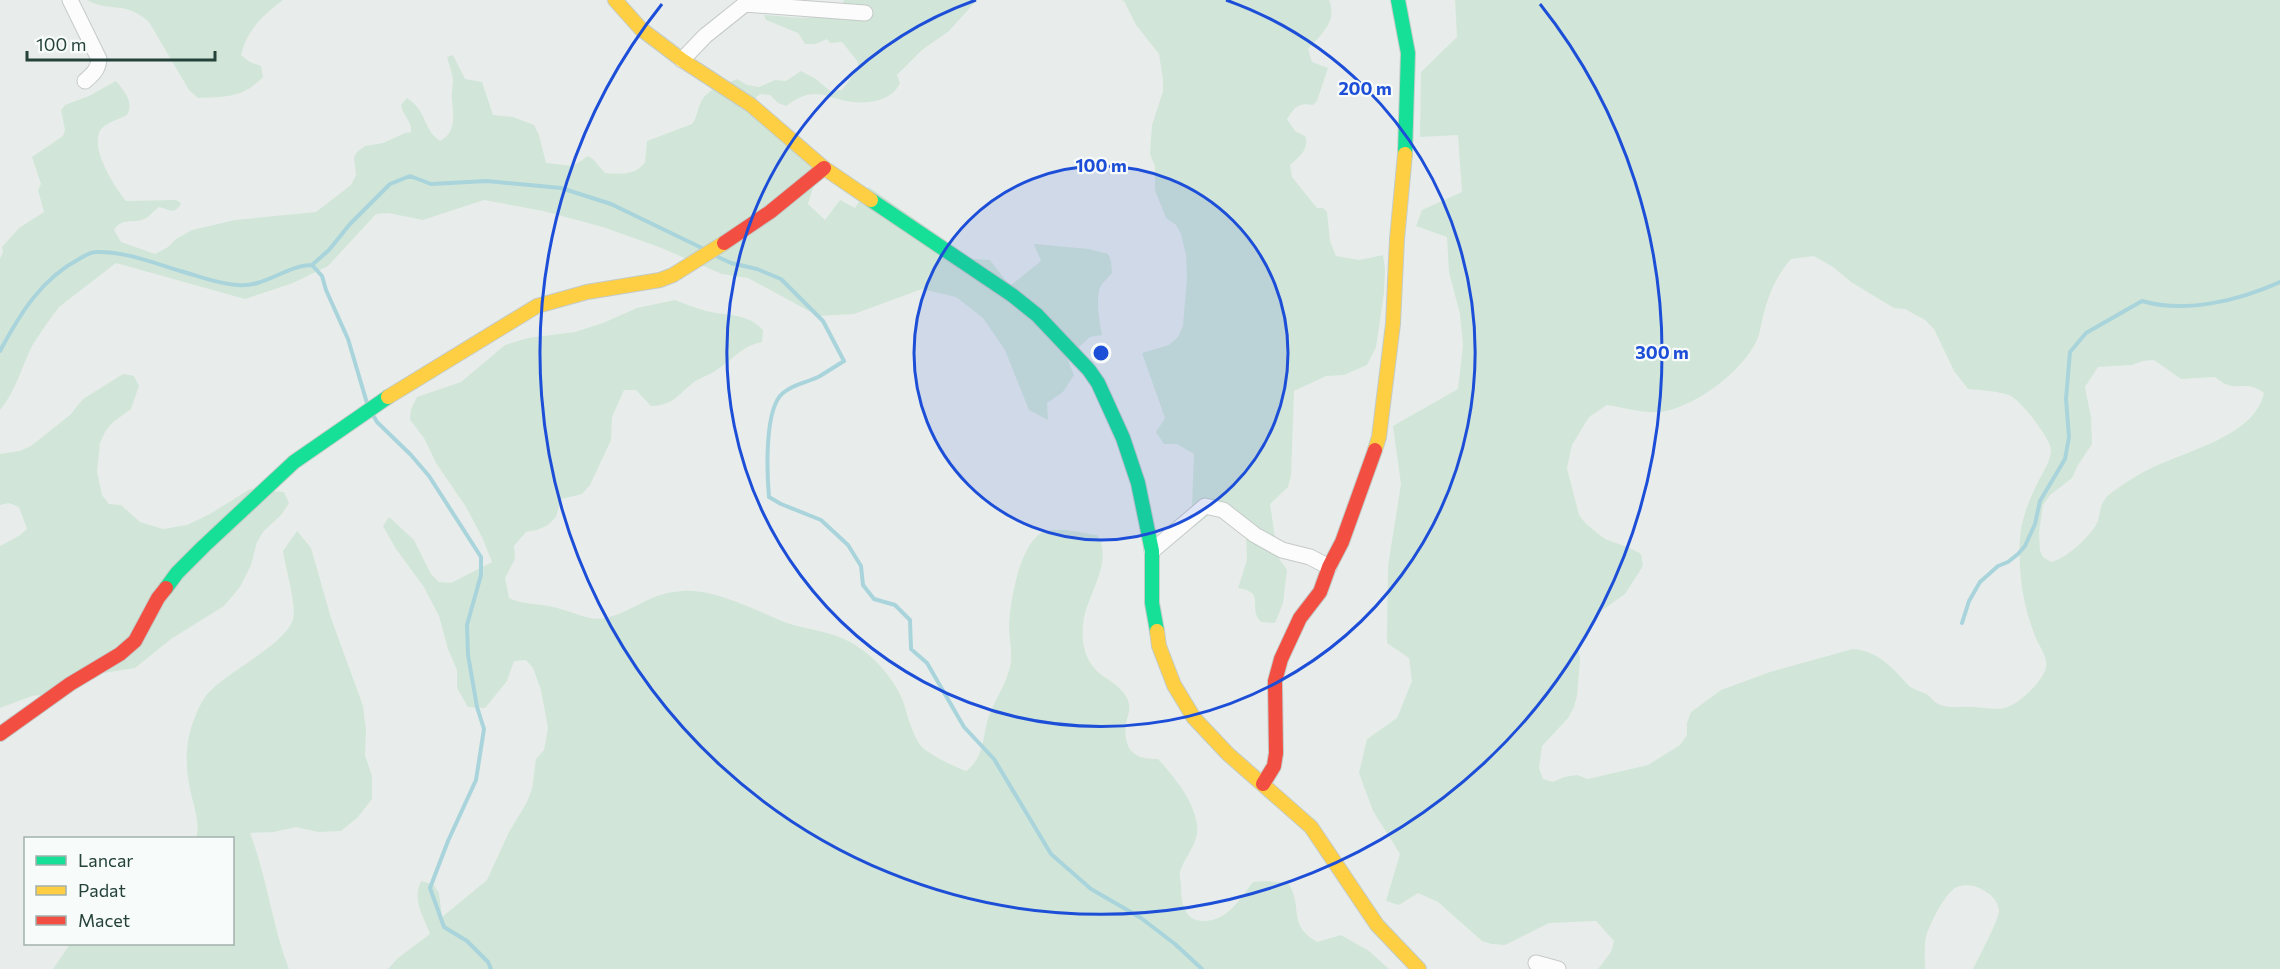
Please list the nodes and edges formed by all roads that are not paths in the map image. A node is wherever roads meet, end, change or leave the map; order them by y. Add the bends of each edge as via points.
1 (70, 0) edge
2 (615, 0) edge
3 (1398, 0) edge
4 (747, 2) edge
5 (865, 13) dead end
6 (682, 60) junction
7 (85, 81) dead end
8 (824, 168) junction
9 (1152, 551) junction
10 (1329, 567) junction
11 (0, 734) edge
12 (1263, 784) junction
13 (1536, 963) dead end
14 (1419, 969) edge
15 (1558, 969) edge

1 - 7 street via 99,59 99,67
2 - 6 street via 641,28
3 - 10 street via 1408,53 1404,177 1379,437 1371,467
4 - 5 street
4 - 6 street
6 - 8 street via 751,105
8 - 9 street via 1012,294 1089,370 1123,438 1138,483
8 - 11 street via 772,210 673,275 537,306 402,387 294,462 204,546 177,573 158,598 135,641 120,654
9 - 10 street via 1205,506 1223,510 1282,550
9 - 12 street via 1152,603 1159,646 1174,685 1194,718
10 - 12 street via 1320,592 1300,618 1281,659 1275,681 1276,753 1274,766
12 - 14 street via 1311,827 1377,925
13 - 15 street

